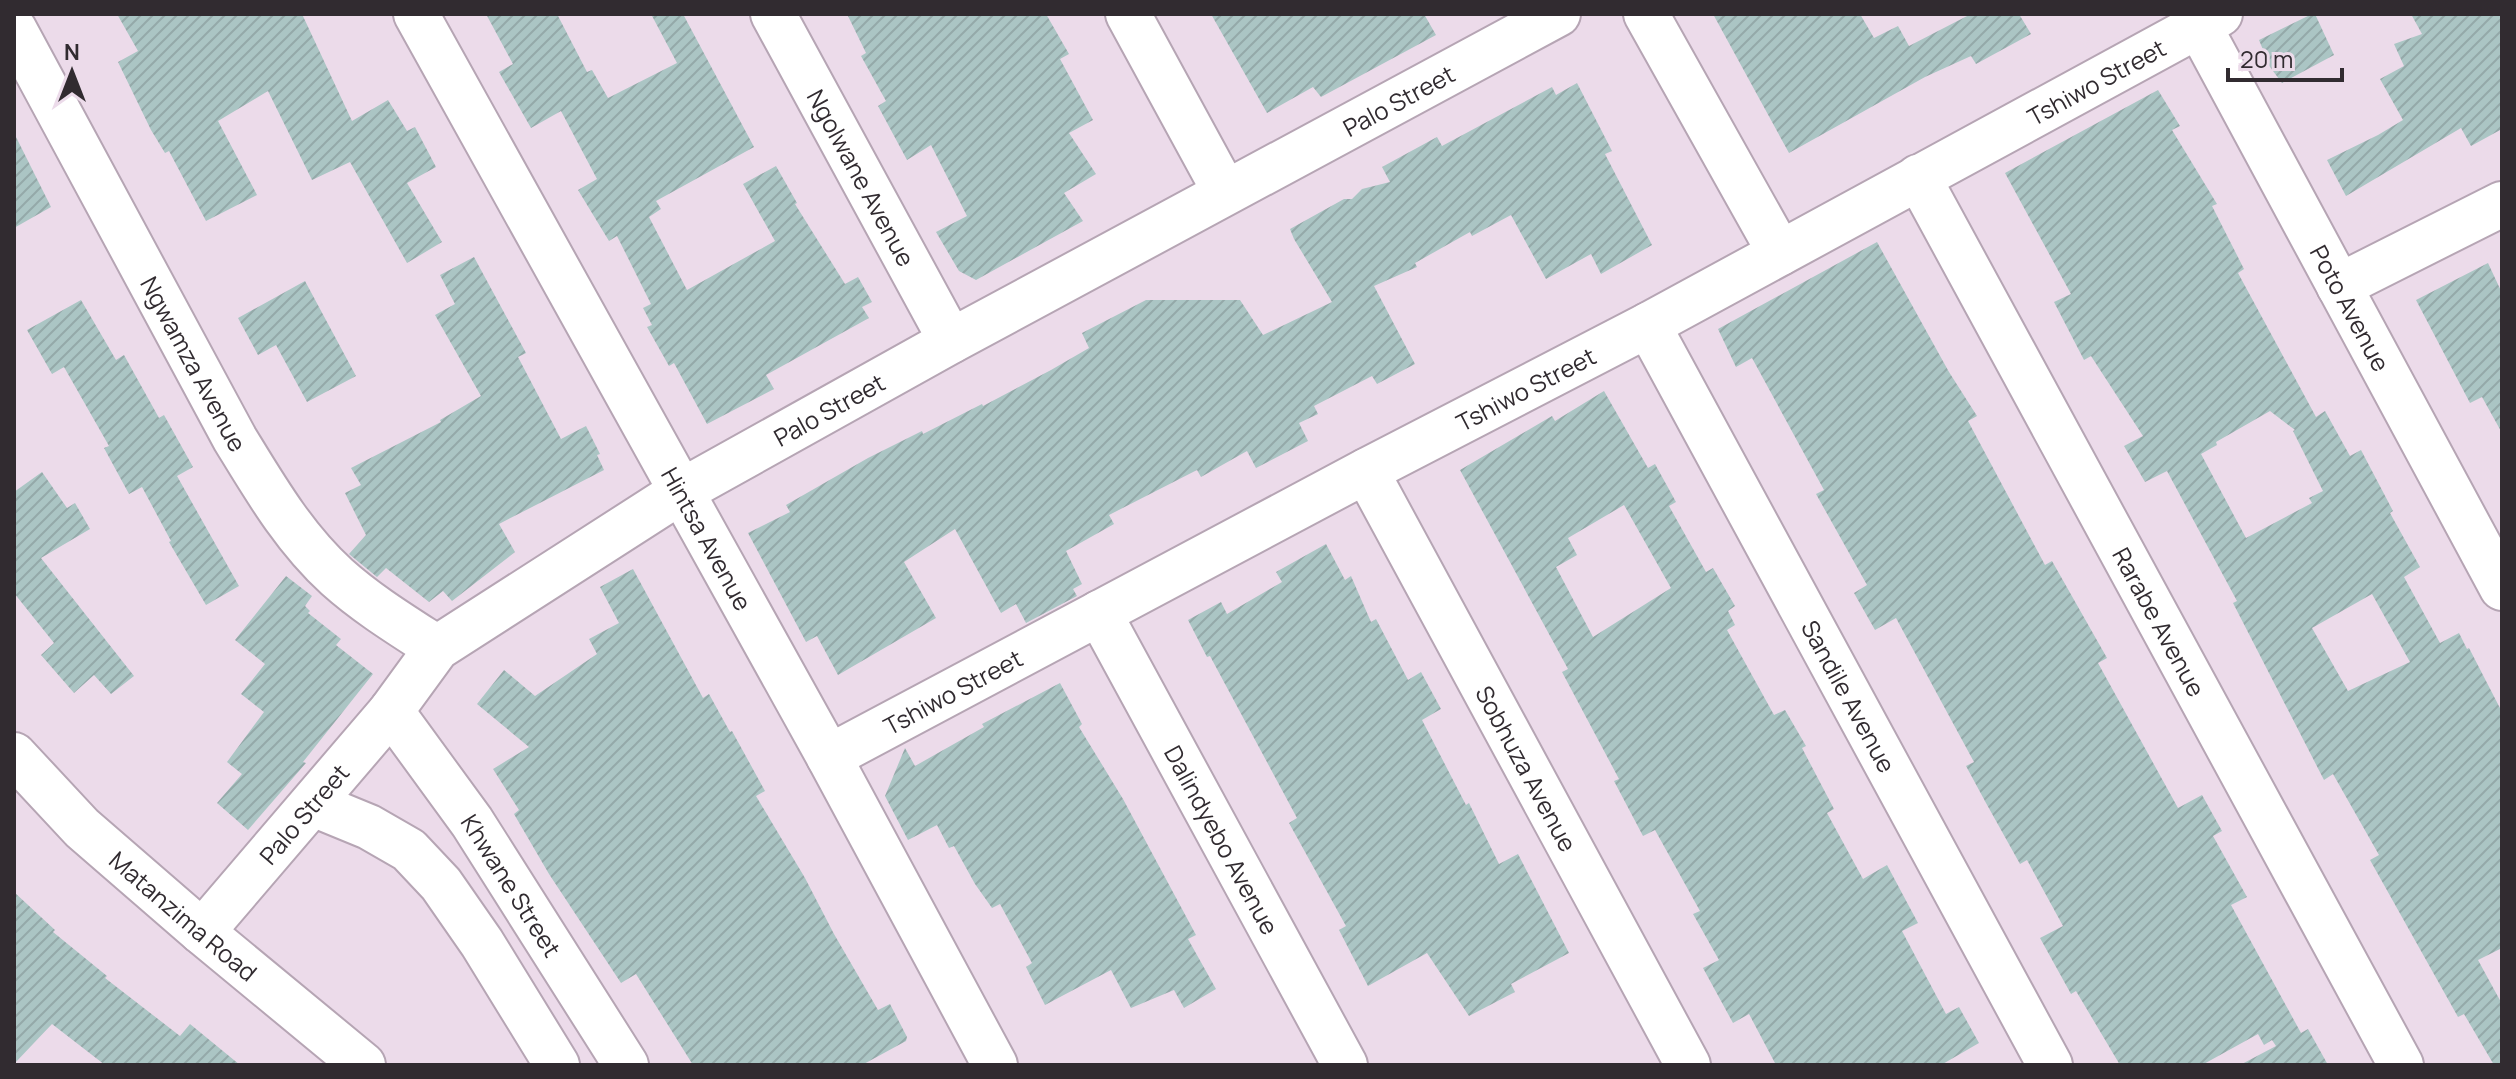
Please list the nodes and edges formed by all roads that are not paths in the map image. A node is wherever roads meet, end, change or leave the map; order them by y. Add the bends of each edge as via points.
1 (416, 14) edge
2 (773, 14) edge
3 (1128, 14) edge
4 (1558, 14) edge
5 (1646, 14) edge
6 (2210, 20) edge
7 (14, 29) edge
8 (1492, 30) edge
9 (1918, 177) junction
10 (1225, 192) junction
11 (2502, 204) edge
12 (1780, 253) junction
13 (2339, 286) junction
14 (1648, 325) junction
15 (951, 341) junction
16 (1366, 471) junction
17 (680, 492) junction
18 (2502, 588) edge
19 (1099, 613) junction
20 (437, 648) junction
21 (391, 711) junction
22 (14, 755) edge
23 (829, 757) junction
24 (313, 804) junction
25 (202, 932) junction
26 (363, 1065) edge
27 (557, 1065) edge
28 (626, 1065) edge
29 (995, 1065) edge
30 (1345, 1065) edge
31 (1688, 1065) edge
32 (2050, 1065) edge
33 (2401, 1065) edge

1 - 17 street, Hintsa Avenue
2 - 15 street, Ngolwane Avenue
3 - 10 street
4 - 8 street, Palo Street
5 - 12 street
6 - 9 street, Tshiwo Street
6 - 13 street, Poto Avenue
7 - 20 street, Ngwamza Avenue via 273,500 300,539 336,576
8 - 10 street, Palo Street
9 - 12 street, Tshiwo Street
9 - 33 street, Rarabe Avenue
10 - 15 street, Palo Street
11 - 13 street
12 - 14 street, Tshiwo Street
13 - 18 street, Poto Avenue
14 - 16 street, Tshiwo Street
14 - 32 street, Sandile Avenue
15 - 17 street, Palo Street
16 - 19 street, Tshiwo Street
16 - 31 street, Sobhuza Avenue
17 - 20 street, Palo Street
17 - 23 street, Hintsa Avenue
19 - 23 street, Tshiwo Street
19 - 30 street, Dalindyebo Avenue
20 - 21 street, Palo Street
21 - 24 street, Palo Street
21 - 28 street, Khwane Street via 472,822
22 - 25 street, Matanzima Road via 82,828
23 - 29 street, Hintsa Avenue
24 - 25 street, Palo Street
24 - 27 street via 409,850 441,884
25 - 26 street, Matanzima Road

